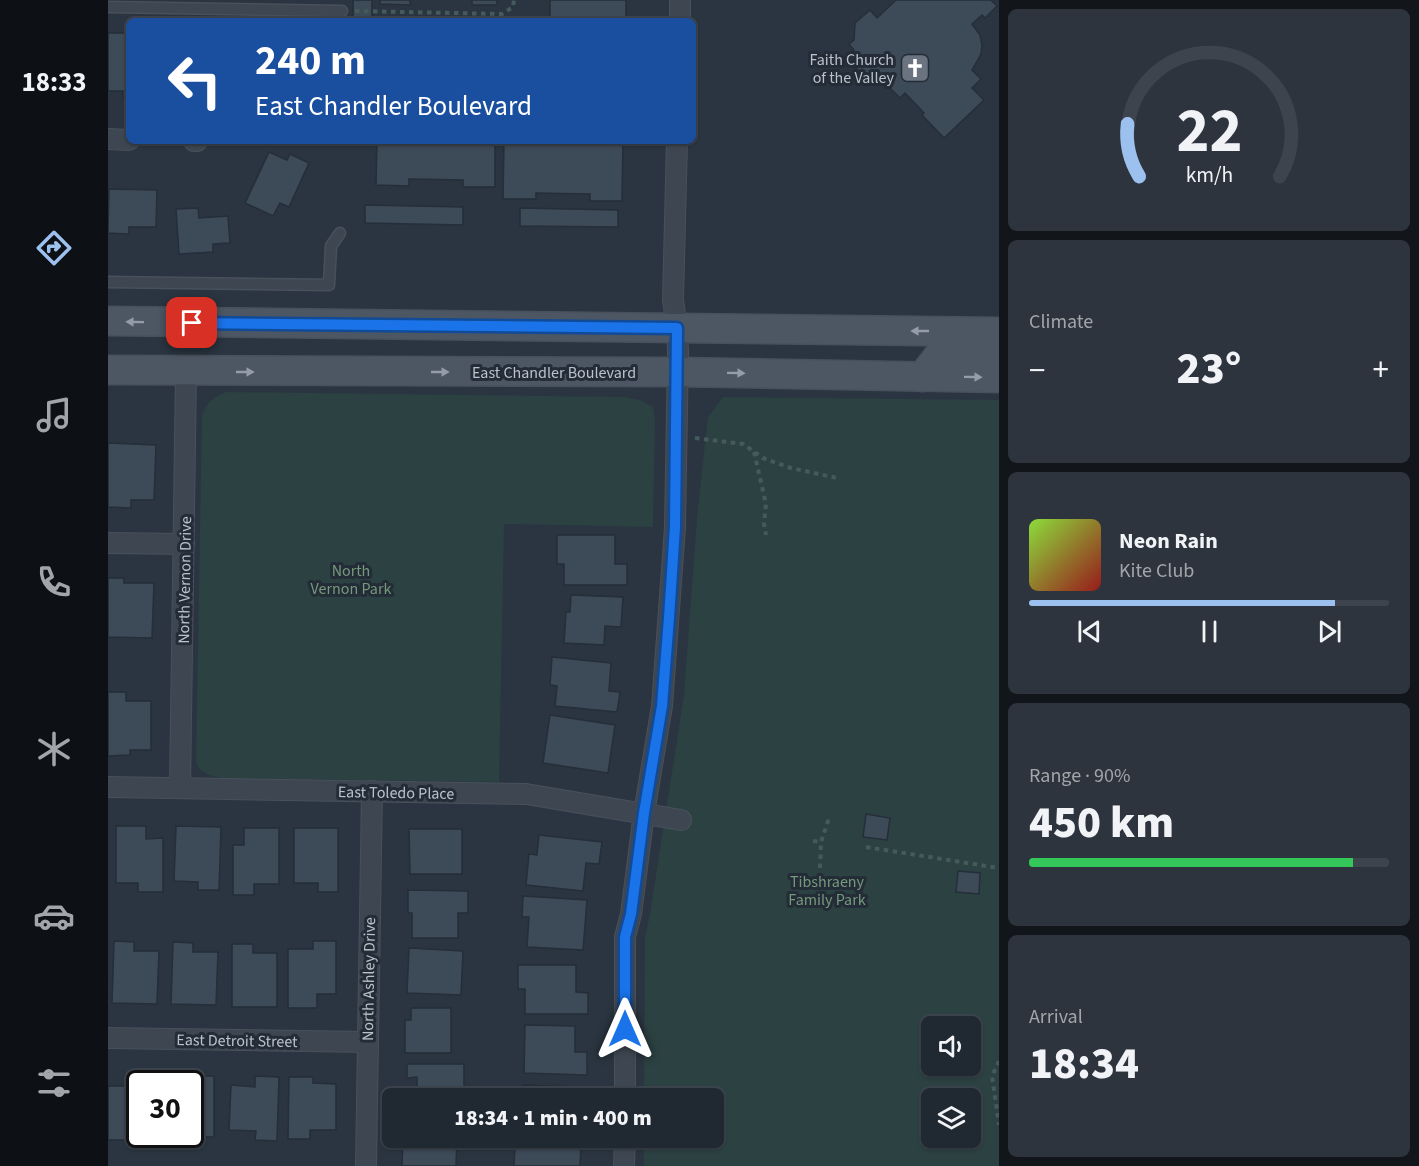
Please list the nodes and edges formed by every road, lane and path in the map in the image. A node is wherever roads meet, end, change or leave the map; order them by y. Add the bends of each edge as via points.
1 (514, 0) edge
2 (681, 0) edge
3 (108, 7) edge
4 (342, 11) joint
5 (680, 18) edge
6 (108, 139) edge
7 (126, 140) edge
8 (677, 144) edge
9 (340, 233) dead end
10 (108, 282) edge
11 (108, 321) edge
12 (677, 328) junction
13 (999, 332) edge
14 (999, 354) edge
15 (108, 370) edge
16 (186, 372) junction
17 (677, 372) junction
18 (922, 377) junction
19 (999, 378) edge
20 (676, 436) junction
21 (754, 452) junction
22 (837, 478) dead end
23 (766, 535) dead end
24 (108, 543) edge
25 (184, 544) junction
26 (108, 787) edge
27 (180, 788) junction
28 (372, 791) junction
29 (644, 813) junction
30 (829, 818) dead end
31 (681, 820) dead end
32 (813, 842) dead end
33 (821, 842) junction
34 (866, 847) dead end
35 (820, 867) dead end
36 (999, 868) edge
37 (108, 1038) edge
38 (367, 1042) junction
39 (999, 1061) edge
40 (625, 1088) edge
41 (999, 1125) edge
42 (625, 1148) edge
43 (366, 1166) edge
44 (624, 1166) edge

1 - 4 path via 513,7 502,14
2 - 5 street
3 - 4 lane
6 - 7 street
8 - 12 street via 673,300
9 - 10 lane via 331,246 329,285
12 -> 11 main road
13 -> 12 main road
12 - 17 street
14 - 18 main road via 940,354
15 - 16 main road, East Chandler Boulevard
16 -> 17 main road, East Chandler Boulevard
16 - 25 street, North Vernon Drive
17 -> 18 main road, East Chandler Boulevard
17 - 20 street
18 -> 19 main road, East Chandler Boulevard
20 - 21 path via 743,444
20 - 29 street via 675,527 662,706
21 - 22 path via 790,468
21 - 23 path via 766,504
24 - 25 street
25 - 27 street, North Vernon Drive
26 - 27 street, East Toledo Place
27 - 28 street, East Toledo Place
28 - 29 street, East Toledo Place via 526,794
28 - 38 street, North Ashley Drive
29 - 31 street, East Toledo Place
29 - 40 street via 625,937
30 - 33 path
32 - 33 path
33 - 35 path
34 - 36 path
37 - 38 street, East Detroit Street
38 - 43 street, North Ashley Drive
39 - 41 path via 992,1076
42 - 44 street

